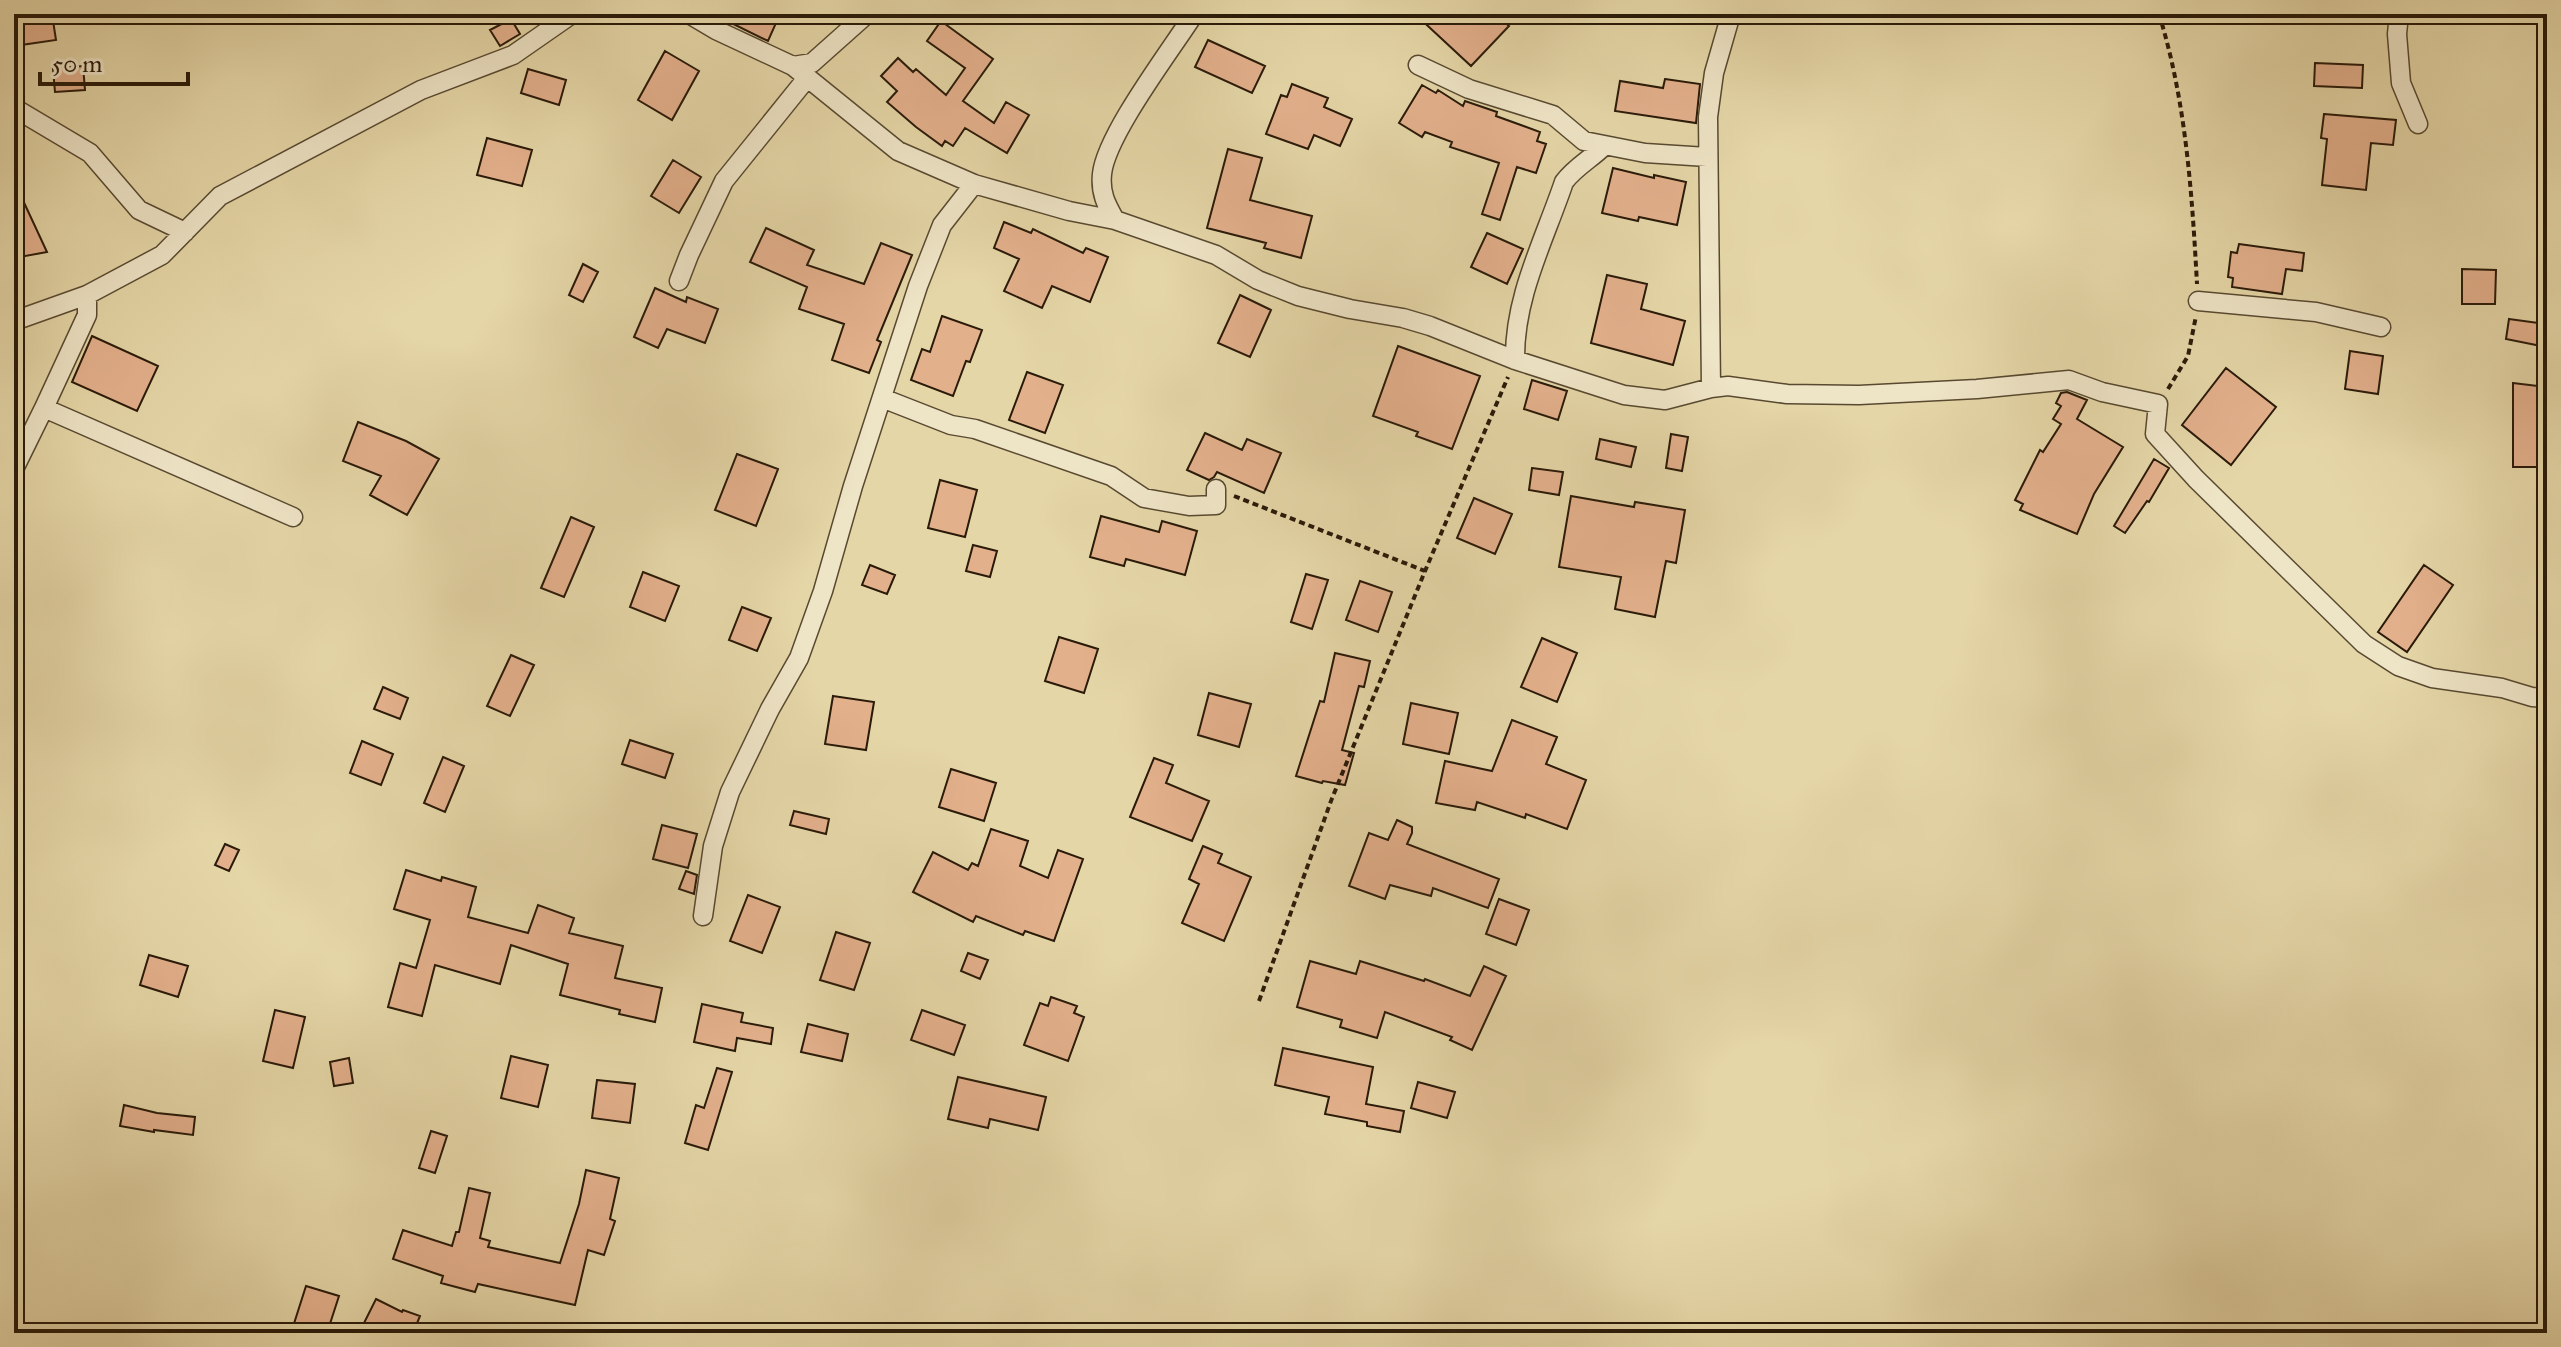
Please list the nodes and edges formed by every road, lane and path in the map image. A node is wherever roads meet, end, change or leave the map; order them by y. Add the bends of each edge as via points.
1 (572, 14) edge
2 (689, 14) edge
3 (867, 14) edge
4 (1194, 14) edge
5 (1731, 14) edge
6 (2159, 14) edge
7 (2399, 14) edge
8 (1418, 65) dead end
9 (800, 72) junction
10 (14, 103) edge
11 (2418, 124) dead end
12 (1604, 146) junction
13 (1707, 157) junction
14 (974, 184) junction
15 (1115, 220) junction
16 (185, 232) junction
17 (679, 281) dead end
18 (87, 295) junction
19 (2198, 301) junction
20 (14, 321) edge
21 (2381, 327) dead end
22 (1515, 360) junction
23 (1711, 388) junction
24 (882, 398) junction
25 (2158, 404) junction
26 (44, 408) junction
27 (14, 469) edge
28 (1216, 489) joint
29 (293, 517) dead end
30 (1425, 571) junction
31 (2547, 698) edge
32 (703, 916) dead end
33 (1259, 1001) dead end

1 - 16 street via 513,55 421,90 220,196
2 - 9 street
3 - 9 street
4 - 15 street via 1115,136 1102,172 1102,197
5 - 13 street via 1714,73
6 - 19 path via 2191,167
7 - 11 street via 2401,83
8 - 12 street via 1469,89 1553,115 1584,141
9 - 14 street via 898,151
9 - 17 street via 724,181
10 - 16 street via 90,153 139,210
12 - 13 street
12 - 22 street via 1564,182 1521,303
13 - 23 street
14 - 15 street
14 - 24 street via 942,225
15 - 22 street via 1216,255 1298,296 1403,318
16 - 18 street via 162,255
18 - 20 street
18 - 26 street via 87,315
19 - 21 street via 2316,312
19 - 25 path via 2188,356
22 - 23 street via 1624,395 1665,400
22 - 30 path
23 - 25 street via 1859,395 2069,380
24 - 28 street via 1111,476 1144,498 1216,505
24 - 32 street via 799,658 730,792 713,846
25 - 31 street via 2155,434 2364,644 2398,666 2432,678
26 - 27 street
26 - 29 street
28 - 30 path
30 - 33 path via 1331,801

